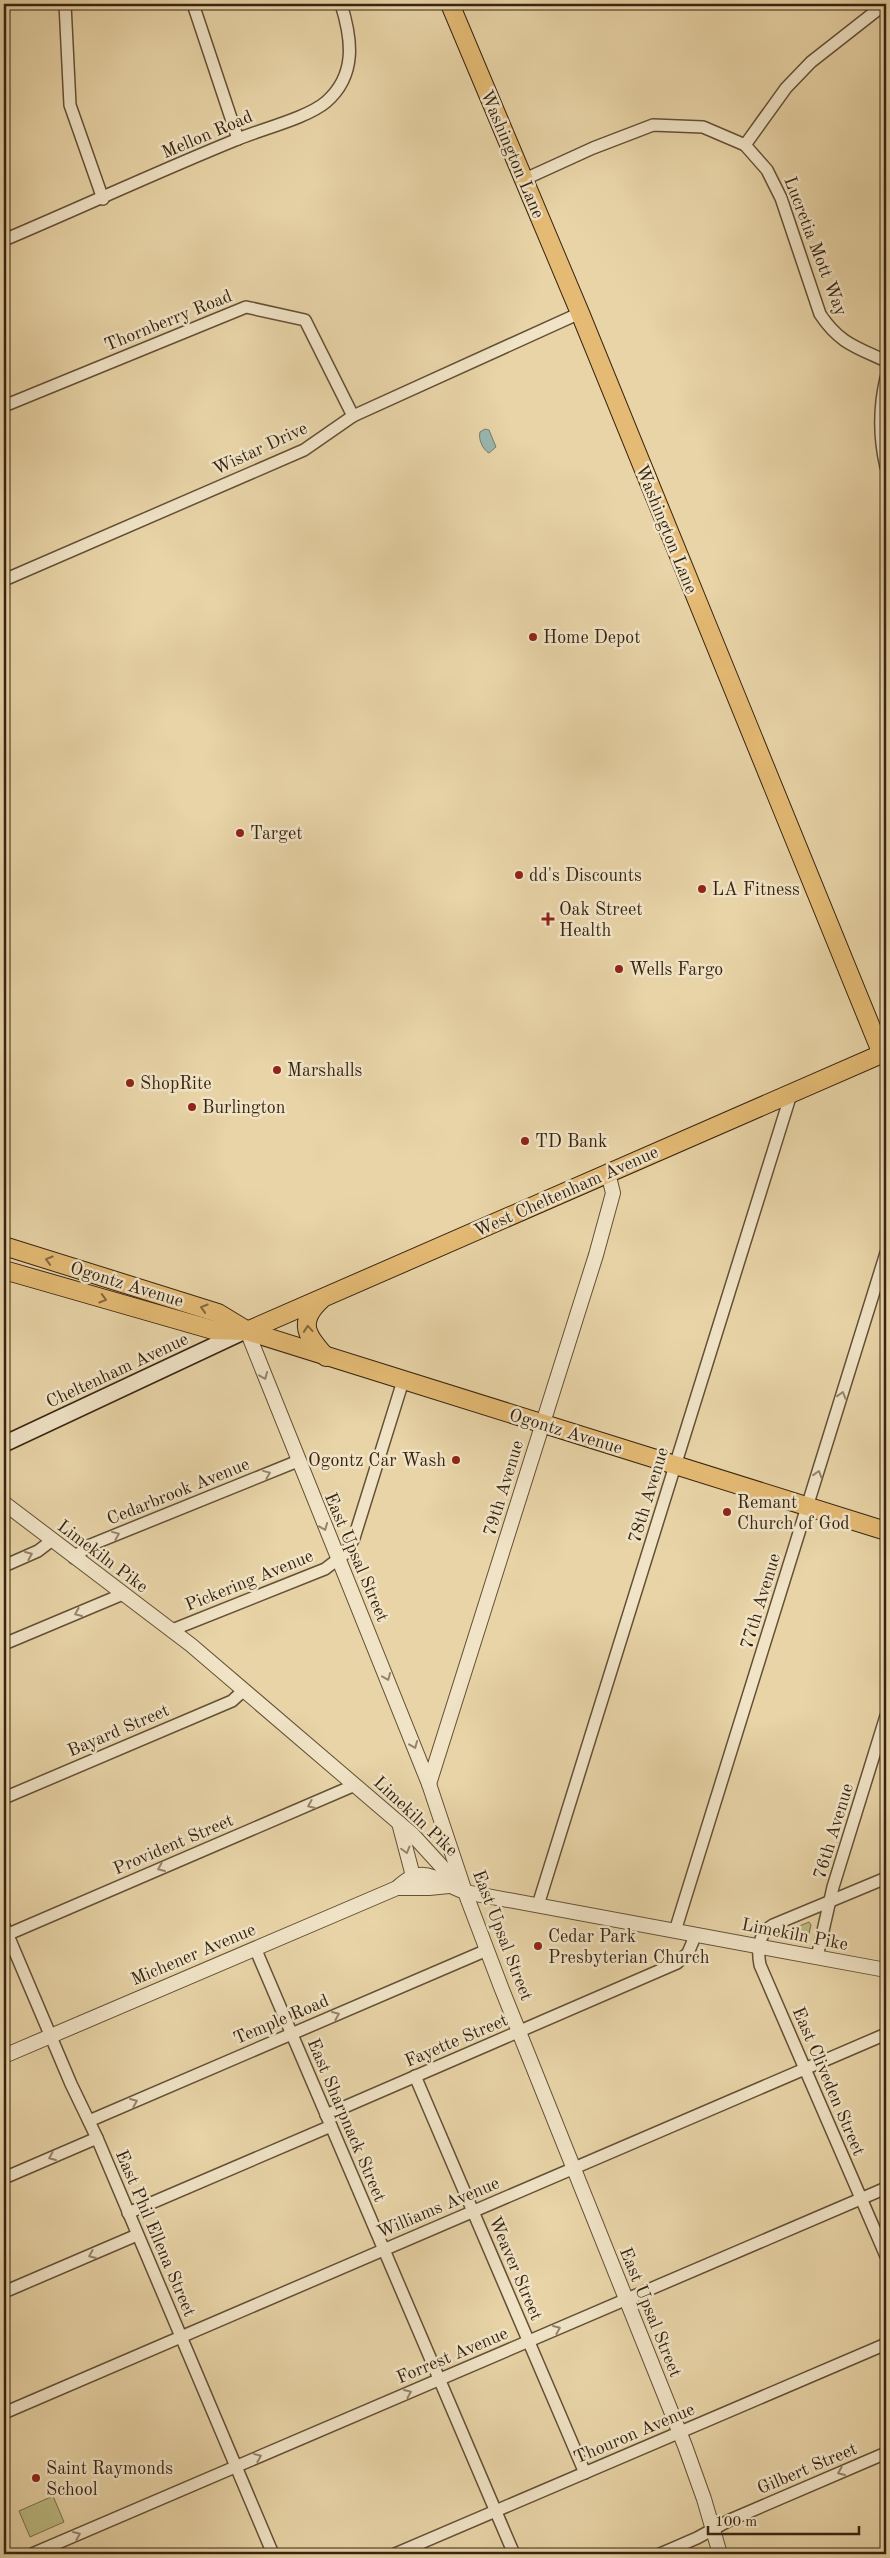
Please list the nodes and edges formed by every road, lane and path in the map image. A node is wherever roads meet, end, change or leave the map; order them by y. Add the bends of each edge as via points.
1 (65, 4) edge
2 (193, 4) edge
3 (341, 4) edge
4 (450, 4) edge
5 (884, 4) edge
6 (238, 139) junction
7 (745, 145) junction
8 (525, 179) junction
9 (103, 199) junction
10 (4, 240) edge
11 (580, 313) junction
12 (886, 361) edge
13 (886, 378) edge
14 (4, 406) edge
15 (353, 416) junction
16 (886, 467) edge
17 (4, 580) edge
18 (885, 1057) edge
19 (791, 1094) junction
20 (608, 1173) junction
21 (4, 1246) edge
22 (886, 1253) edge
23 (4, 1270) edge
24 (322, 1299) junction
25 (246, 1331) junction
26 (326, 1357) junction
27 (403, 1381) junction
28 (543, 1424) junction
29 (4, 1444) edge
30 (298, 1461) junction
31 (676, 1465) junction
32 (4, 1503) edge
33 (808, 1506) junction
34 (886, 1531) edge
35 (51, 1540) junction
36 (74, 1558) junction
37 (338, 1561) junction
38 (4, 1566) edge
39 (123, 1594) junction
40 (172, 1630) junction
41 (4, 1644) edge
42 (244, 1690) junction
43 (886, 1716) edge
44 (429, 1784) junction
45 (355, 1785) junction
46 (4, 1798) edge
47 (399, 1823) junction
48 (413, 1876) junction
49 (886, 1878) edge
50 (450, 1886) junction
51 (397, 1888) junction
52 (465, 1892) junction
53 (830, 1900) junction
54 (538, 1905) junction
55 (674, 1930) junction
56 (5, 1932) edge
57 (696, 1934) junction
58 (758, 1946) junction
59 (254, 1948) junction
60 (488, 1950) junction
61 (817, 1957) junction
62 (886, 1970) edge
63 (519, 2031) junction
64 (291, 2034) junction
65 (886, 2034) edge
66 (51, 2036) junction
67 (4, 2056) edge
68 (805, 2069) junction
69 (415, 2076) junction
70 (326, 2114) junction
71 (89, 2121) junction
72 (331, 2126) junction
73 (97, 2138) junction
74 (573, 2168) junction
75 (4, 2178) edge
76 (886, 2188) edge
77 (861, 2199) junction
78 (473, 2211) junction
79 (128, 2214) junction
80 (137, 2236) junction
81 (384, 2250) junction
82 (886, 2256) edge
83 (4, 2292) edge
84 (626, 2300) junction
85 (180, 2337) junction
86 (529, 2341) junction
87 (886, 2344) edge
88 (440, 2380) junction
89 (4, 2413) edge
90 (680, 2433) junction
91 (886, 2453) edge
92 (236, 2467) junction
93 (585, 2473) junction
94 (495, 2511) junction
95 (713, 2529) junction
96 (32, 2554) edge
97 (273, 2554) edge
98 (395, 2554) edge
99 (514, 2554) edge
100 (660, 2554) edge
101 (720, 2554) edge

1 - 9 street via 70,105
2 - 6 street
3 - 6 street, Mellon Road via 351,52 338,87 326,102 312,111
4 - 8 main road, Washington Lane
5 - 7 street via 811,62 786,88
6 - 9 street, Mellon Road
7 - 8 street, Lucretia Mott Way via 703,127 653,125 592,148
7 - 12 street, Lucretia Mott Way via 767,170 781,198 820,314 843,342
8 - 11 main road, Washington Lane
9 - 10 street, Mellon Road
11 - 15 street, Wistar Drive
11 - 18 main road, Washington Lane
13 - 16 street via 881,400 880,432
14 - 15 street, Thornberry Road via 246,307 305,320
15 - 17 street, Wistar Drive via 304,450
18 - 19 main road, West Cheltenham Avenue
19 - 20 main road, West Cheltenham Avenue
19 - 31 street, 78th Avenue
20 - 24 main road, West Cheltenham Avenue
20 - 28 street, 79th Avenue via 613,1194
25 -> 21 main road, Ogontz Avenue via 218,1313
33 -> 22 street, 77th Avenue
23 -> 25 main road, Ogontz Avenue via 213,1330
24 - 25 main road, West Cheltenham Avenue
26 -> 24 main road via 306,1331 310,1313
25 - 26 main road, Ogontz Avenue
25 - 29 main road, Cheltenham Avenue
25 -> 30 street, East Upsal Street
26 - 27 main road, Ogontz Avenue
27 - 28 main road, Ogontz Avenue
27 - 37 street via 354,1538
28 - 31 main road, Ogontz Avenue
28 - 44 street, 79th Avenue
36 -> 30 street, Cedarbrook Avenue via 88,1546
30 -> 37 street, East Upsal Street
31 - 33 main road, Ogontz Avenue
31 - 54 street, 78th Avenue
32 - 35 street, Limekiln Pike
33 - 34 main road, Ogontz Avenue
33 - 55 street, 77th Avenue
35 - 36 street, Limekiln Pike
38 -> 35 street via 38,1551
36 - 39 street, Limekiln Pike
37 - 40 street, Pickering Avenue
37 -> 44 street, East Upsal Street
39 - 40 street, Limekiln Pike
39 -> 41 street
40 - 42 street, Limekiln Pike
42 - 45 street, Limekiln Pike
42 - 46 street, Bayard Street via 232,1701
43 - 53 street, 76th Avenue
44 - 52 street, East Upsal Street
45 - 47 street, Limekiln Pike
45 -> 56 street, Provident Street
47 -> 48 street
47 - 52 street, Limekiln Pike
48 - 50 street, Michener Avenue via 434,1877
48 - 51 street, Michener Avenue via 408,1876
49 - 53 street
50 - 51 street, Michener Avenue
50 - 52 street, Michener Avenue
51 - 59 street, Michener Avenue
52 - 54 street, Limekiln Pike
52 - 60 street, East Upsal Street
53 - 58 street via 773,1925 764,1932
53 - 61 street, 76th Avenue
54 - 55 street, Limekiln Pike
55 - 57 street, Limekiln Pike
56 - 66 street, East Phil Ellena Street
57 - 58 street, Limekiln Pike
57 - 63 street, Fayette Street via 688,1953 677,1963
58 - 61 street, Limekiln Pike
58 - 68 street, East Cliveden Street via 760,1965
59 - 64 street, East Sharpnack Street
59 - 66 street, Michener Avenue
60 - 63 street, East Upsal Street
64 -> 60 street, Temple Road
61 - 62 street, Limekiln Pike
63 - 69 street, Fayette Street
63 - 74 street, East Upsal Street
64 - 70 street, East Sharpnack Street
71 -> 64 street, Temple Road
65 - 68 street, Williams Avenue
66 - 67 street, Michener Avenue
66 - 71 street, East Phil Ellena Street
68 - 74 street, Williams Avenue
68 - 77 street, East Cliveden Street
69 - 70 street, Fayette Street
69 - 78 street, Weaver Street
70 - 72 street, East Sharpnack Street
71 - 73 street, East Phil Ellena Street
72 - 79 street
72 - 81 street, East Sharpnack Street
73 -> 75 street
73 - 79 street, East Phil Ellena Street
74 - 78 street, Williams Avenue
74 - 84 street, East Upsal Street
76 - 77 street, Forrest Avenue
77 - 82 street, East Cliveden Street
77 - 84 street, Forrest Avenue
78 - 81 street, Williams Avenue
78 - 86 street, Weaver Street
79 - 80 street, East Phil Ellena Street
80 -> 83 street
80 - 85 street, East Phil Ellena Street
81 - 85 street, Williams Avenue
81 - 88 street, East Sharpnack Street
86 -> 84 street, Forrest Avenue
84 - 90 street, East Upsal Street
85 - 89 street, Williams Avenue
85 - 92 street, East Phil Ellena Street
86 - 88 street, Forrest Avenue
86 - 93 street, Weaver Street
87 - 90 street, Thouron Avenue
92 -> 88 street, Forrest Avenue
88 - 94 street, East Sharpnack Street
90 - 93 street, Thouron Avenue
90 - 95 street, East Upsal Street
91 -> 95 street, Gilbert Street
96 -> 92 street, Forrest Avenue
92 - 97 street, East Phil Ellena Street
93 - 94 street, Thouron Avenue
94 - 98 street, Thouron Avenue
94 - 99 street, East Sharpnack Street
95 - 100 street, Gilbert Street
95 - 101 street, East Upsal Street

